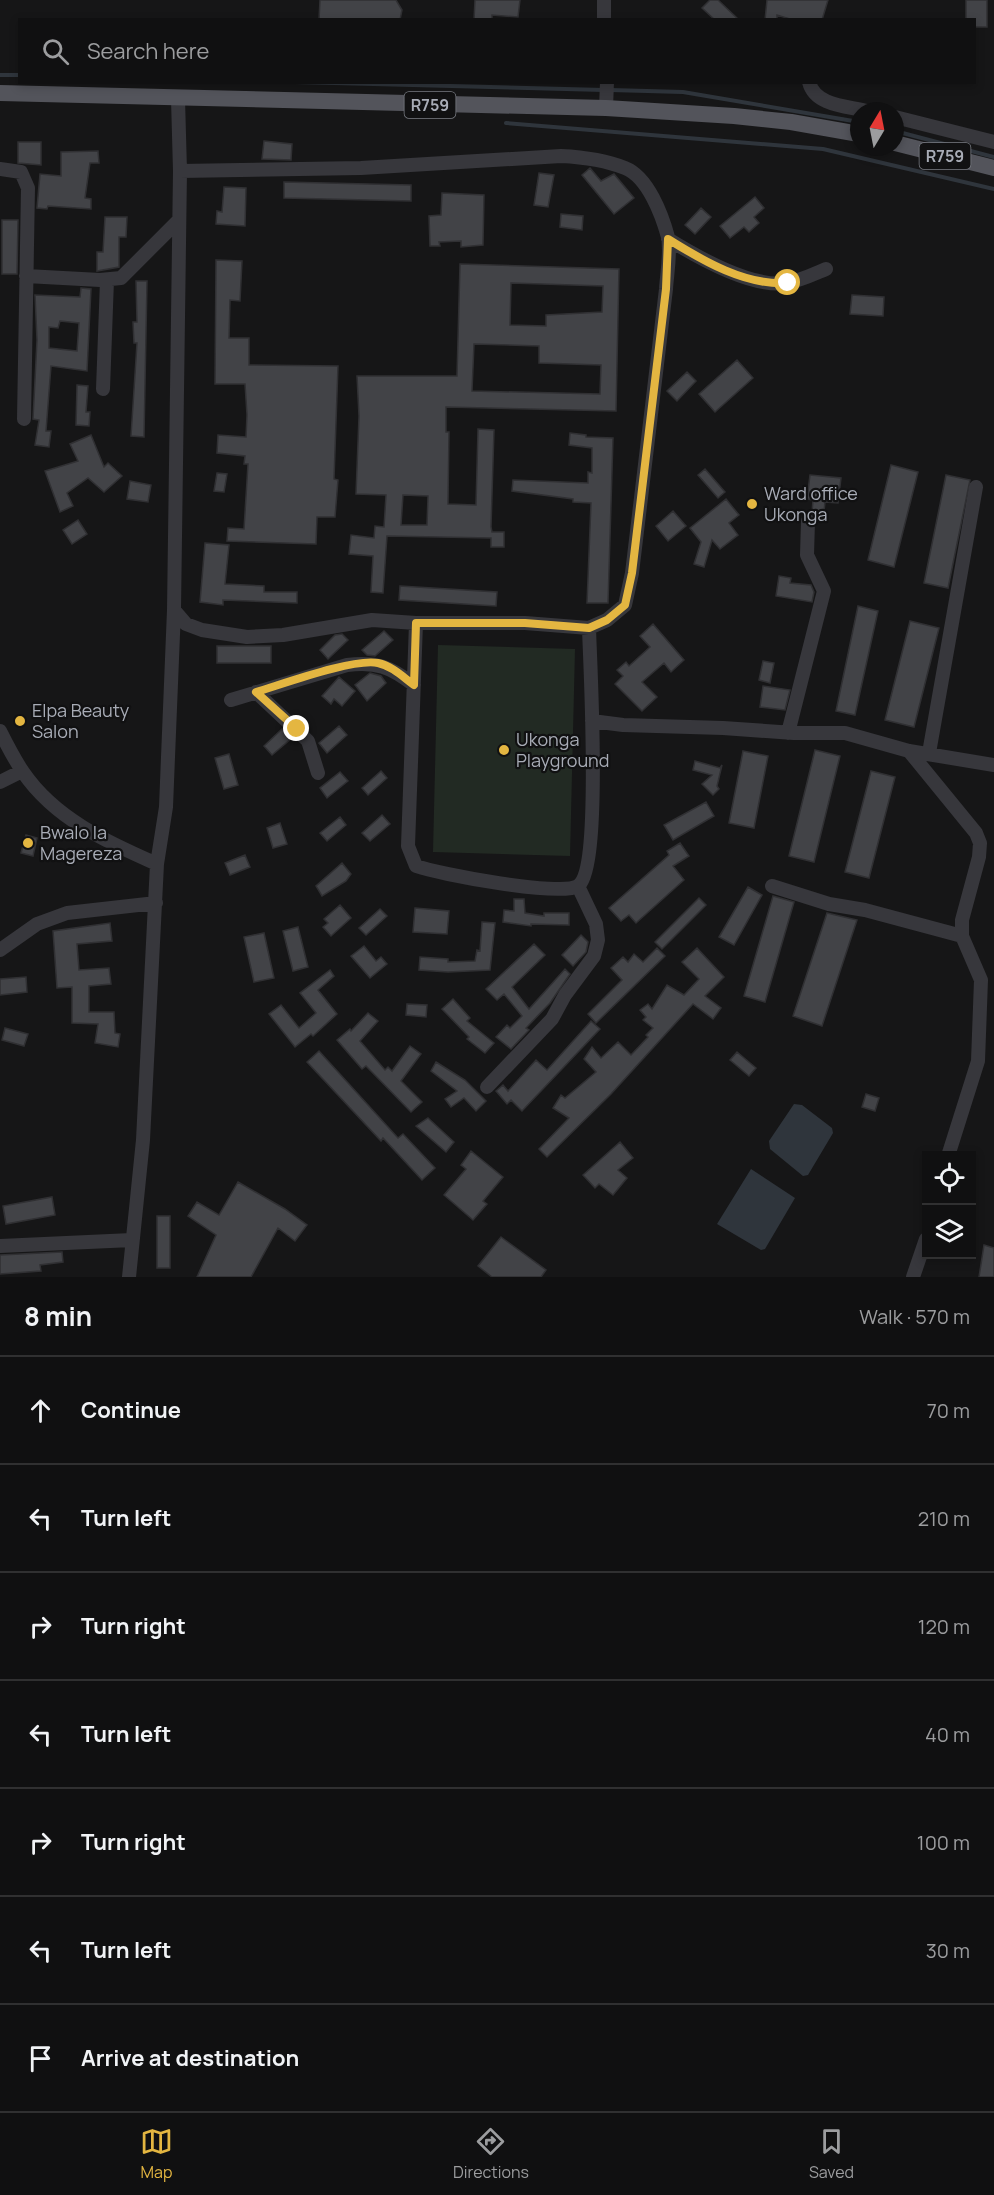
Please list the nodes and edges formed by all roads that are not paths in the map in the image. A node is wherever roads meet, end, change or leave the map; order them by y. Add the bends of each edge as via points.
1 (604, 0) edge
2 (604, 18) edge
3 (607, 84) edge
4 (810, 84) edge
5 (0, 93) edge
6 (178, 99) junction
7 (850, 107) edge
8 (606, 108) junction
9 (904, 119) edge
10 (850, 132) edge
11 (994, 142) edge
12 (904, 145) edge
13 (977, 164) junction
14 (994, 168) edge
15 (0, 169) edge
16 (180, 171) junction
17 (178, 221) junction
18 (668, 239) junction
19 (826, 269) dead end
20 (26, 276) junction
21 (107, 280) junction
22 (103, 388) dead end
23 (24, 419) dead end
24 (976, 487) dead end
25 (808, 521) dead end
26 (174, 610) junction
27 (416, 623) junction
28 (589, 628) junction
29 (414, 685) junction
30 (256, 692) junction
31 (231, 700) dead end
32 (592, 721) junction
33 (0, 731) edge
34 (788, 733) junction
35 (909, 751) junction
36 (929, 753) junction
37 (994, 765) edge
38 (22, 771) junction
39 (318, 773) dead end
40 (0, 782) edge
41 (157, 864) junction
42 (578, 886) junction
43 (772, 886) dead end
44 (156, 903) junction
45 (962, 936) junction
46 (0, 950) edge
47 (487, 1087) dead end
48 (949, 1151) edge
49 (132, 1239) junction
50 (0, 1246) edge
51 (922, 1253) edge
52 (129, 1277) edge
53 (913, 1277) edge

1 - 2 street
3 - 8 street
4 - 7 street via 821,100
5 - 6 main road, R759
6 - 8 main road, R759
6 - 16 street
8 - 10 main road, R759 via 734,116
9 - 11 street
11 - 13 street
12 - 13 main road, R759
13 - 14 main road, R759
15 - 20 street via 21,172 28,188
16 - 17 street
16 - 18 street via 361,168 583,157 627,168 646,186
17 - 21 street via 126,276
17 - 26 street
18 - 19 street via 703,261 767,282 788,283
18 - 28 street via 666,289 632,573 625,605
20 - 21 street
20 - 23 street
21 - 22 street
24 - 36 street
25 - 34 street via 807,555 824,591
26 - 27 street via 186,624 202,630 247,637 284,635 372,620
26 - 41 street via 166,807
27 - 28 street via 525,623
27 - 29 street
28 - 32 street
29 - 30 street via 393,669 363,663
29 - 42 street via 408,846 416,866 438,873 550,889
30 - 31 street
30 - 39 street via 308,741
32 - 34 street
32 - 42 street via 591,837 588,865
33 - 38 street
34 - 35 street via 860,735
35 - 36 street
35 - 45 street via 980,843 962,920
36 - 37 street
38 - 40 street
38 - 41 street via 70,819 105,841
41 - 44 street
42 - 47 street via 596,924 594,956 552,1019
43 - 45 street
44 - 46 street via 67,913 38,924
44 - 49 street via 143,1140
45 - 48 street via 981,980 978,1061
49 - 50 street
49 - 52 street
51 - 53 street

